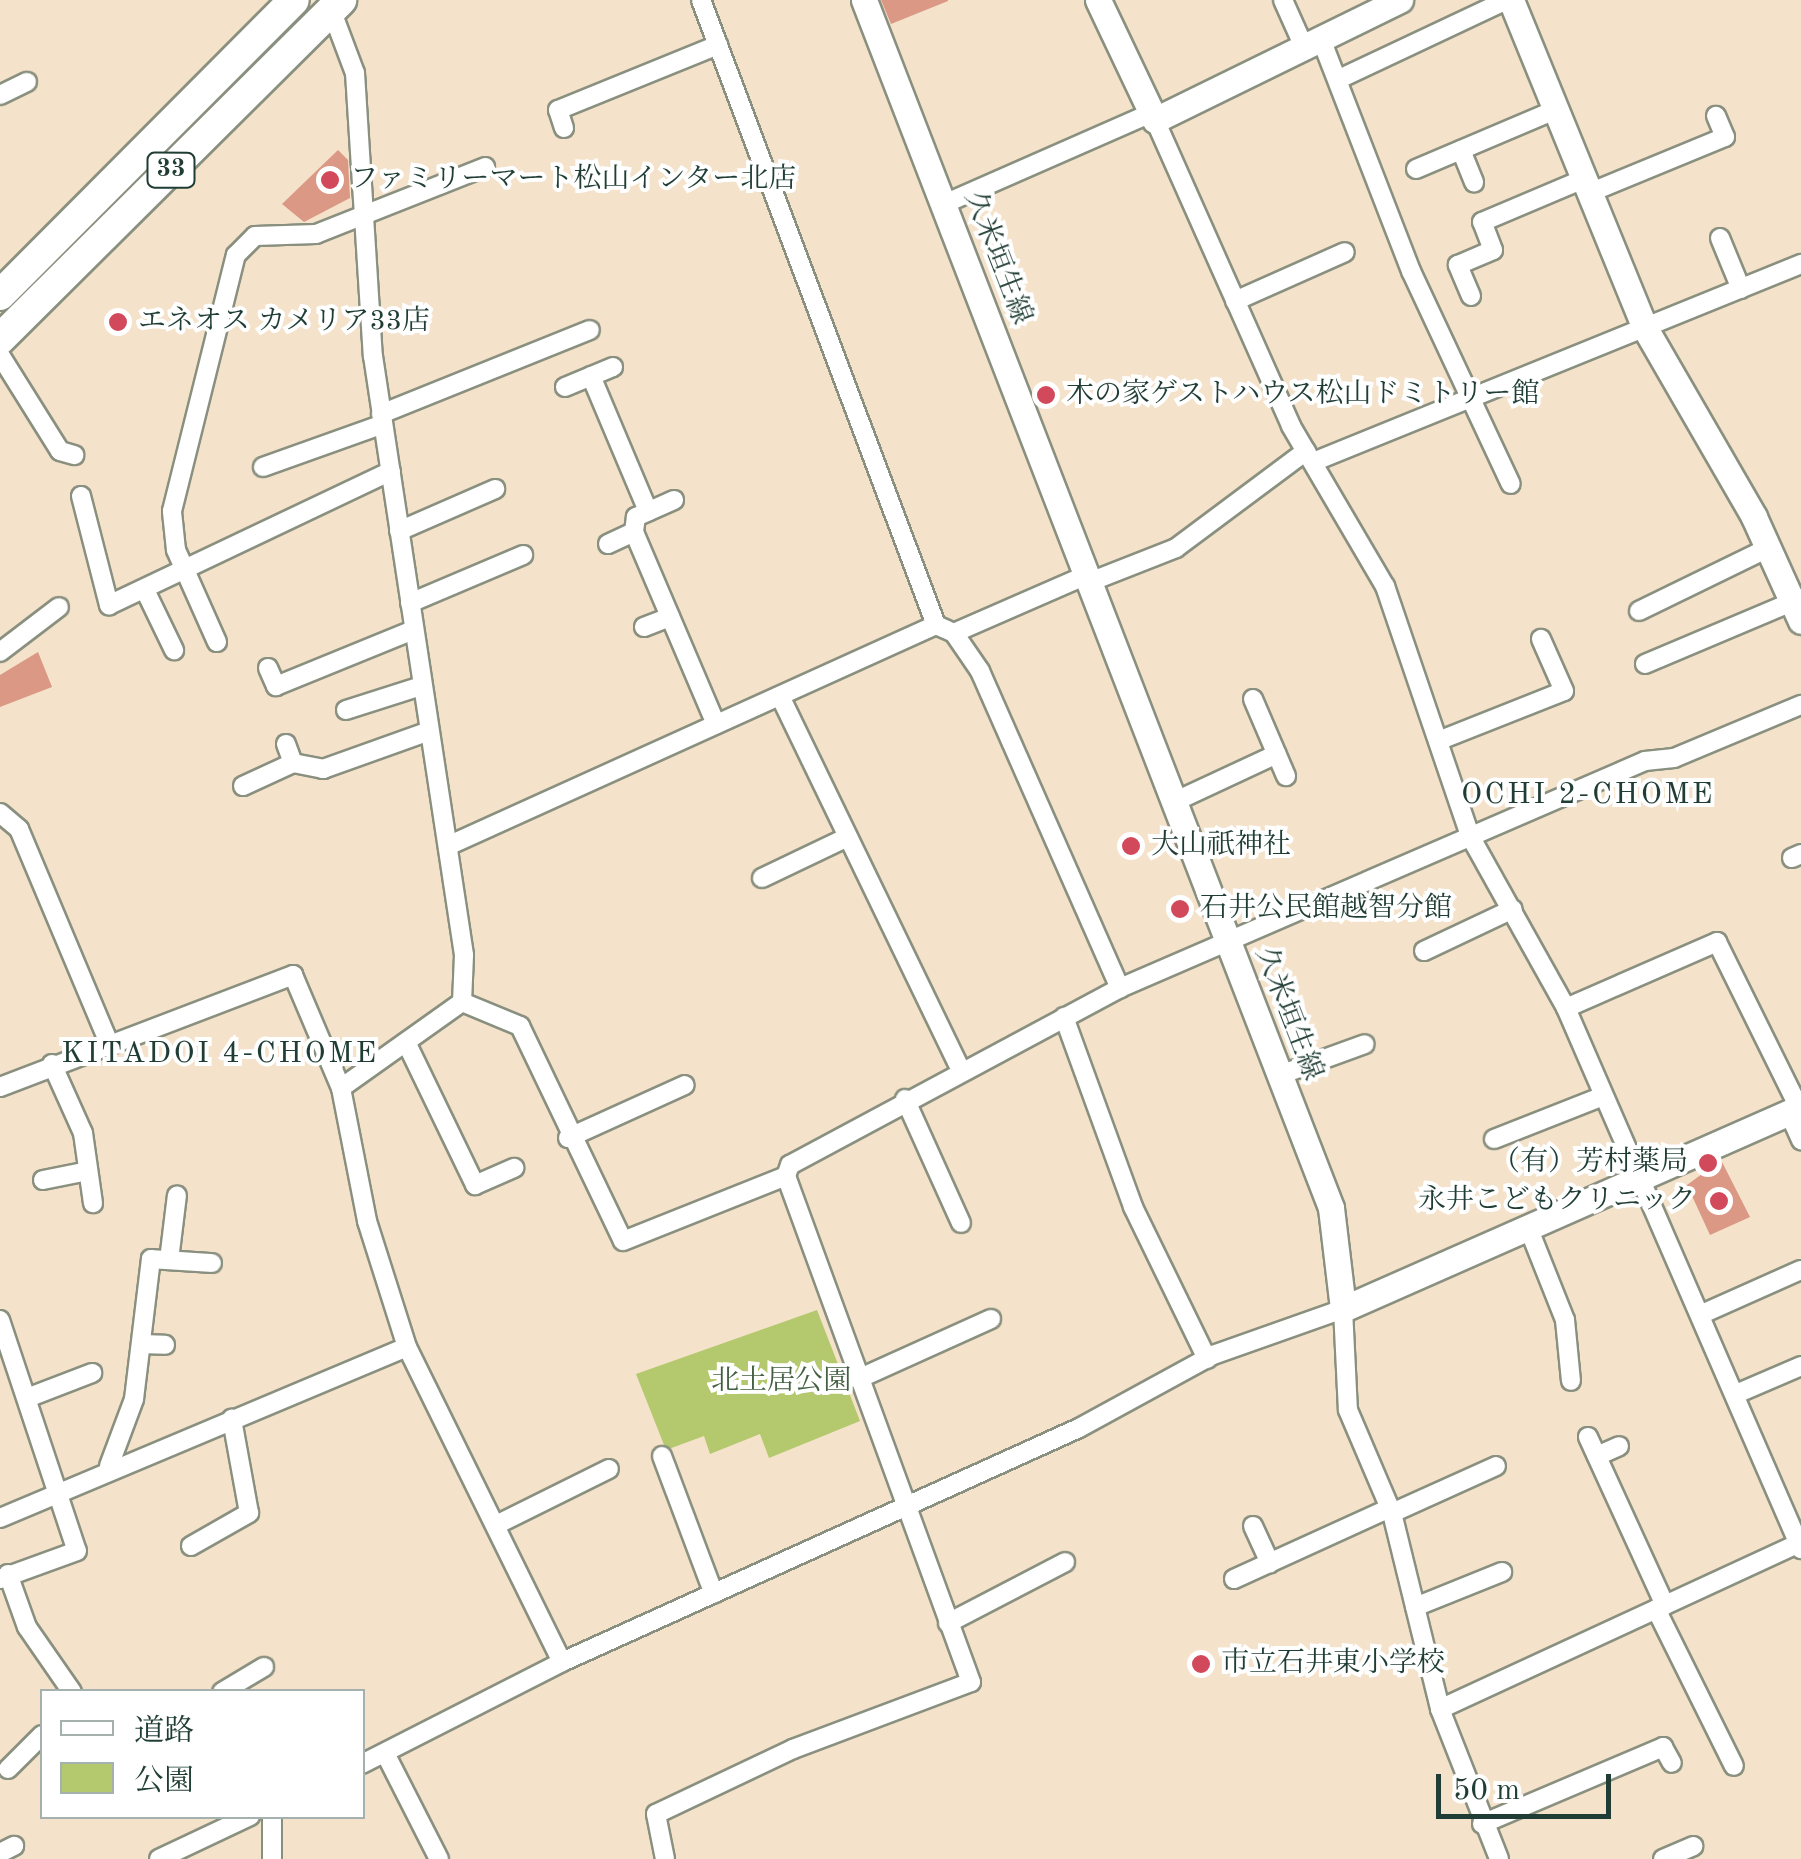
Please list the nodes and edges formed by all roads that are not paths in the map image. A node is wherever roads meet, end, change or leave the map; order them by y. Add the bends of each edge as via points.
1 (294, 0) edge
2 (701, 0) edge
3 (864, 0) edge
4 (1098, 0) edge
5 (1284, 0) edge
6 (1400, 0) edge
7 (1509, 0) edge
8 (333, 3) edge
9 (1313, 43) junction
10 (718, 45) junction
11 (1338, 79) junction
12 (27, 82) dead end
13 (0, 94) edge
14 (1555, 110) junction
15 (1716, 116) dead end
16 (1153, 117) junction
17 (564, 128) dead end
18 (1461, 150) junction
19 (486, 167) dead end
20 (1416, 169) dead end
21 (1474, 183) dead end
22 (1586, 186) junction
23 (944, 204) junction
24 (367, 215) junction
25 (1720, 238) dead end
26 (1345, 252) dead end
27 (1801, 264) edge
28 (1741, 289) junction
29 (0, 295) edge
30 (1471, 296) dead end
31 (1235, 301) junction
32 (1645, 328) junction
33 (590, 330) dead end
34 (0, 339) edge
35 (0, 355) edge
36 (613, 367) dead end
37 (591, 376) junction
38 (565, 387) dead end
39 (1468, 399) junction
40 (382, 419) junction
41 (74, 456) dead end
42 (1310, 456) junction
43 (263, 467) dead end
44 (391, 471) junction
45 (1511, 484) dead end
46 (495, 489) dead end
47 (81, 496) dead end
48 (674, 500) dead end
49 (648, 512) junction
50 (400, 531) junction
51 (634, 532) junction
52 (608, 544) dead end
53 (1768, 548) junction
54 (523, 555) dead end
55 (183, 566) junction
56 (1091, 577) junction
57 (145, 590) junction
58 (410, 604) junction
59 (59, 606) dead end
60 (1798, 607) edge
61 (1640, 611) dead end
62 (670, 617) junction
63 (936, 625) junction
64 (644, 627) dead end
65 (413, 630) junction
66 (954, 633) junction
67 (1540, 640) dead end
68 (217, 642) dead end
69 (174, 650) dead end
70 (0, 652) edge
71 (1645, 664) dead end
72 (268, 668) dead end
73 (421, 686) junction
74 (780, 696) junction
75 (1253, 699) dead end
76 (1801, 705) edge
77 (346, 710) dead end
78 (716, 724) junction
79 (428, 732) junction
80 (1443, 739) junction
81 (286, 744) dead end
82 (1276, 754) junction
83 (292, 764) junction
84 (1286, 776) dead end
85 (243, 786) dead end
86 (1176, 801) junction
87 (0, 812) edge
88 (1470, 836) junction
89 (848, 837) junction
90 (452, 844) junction
91 (762, 878) dead end
92 (1513, 909) junction
93 (1227, 939) junction
94 (1424, 950) dead end
95 (1120, 988) junction
96 (462, 1002) junction
97 (1566, 1008) junction
98 (1064, 1017) junction
99 (406, 1042) junction
100 (109, 1043) junction
101 (1365, 1044) dead end
102 (52, 1064) junction
103 (960, 1070) junction
104 (1280, 1075) junction
105 (684, 1085) dead end
106 (0, 1086) edge
107 (341, 1088) junction
108 (1603, 1096) junction
109 (905, 1099) junction
110 (1796, 1110) edge
111 (568, 1138) junction
112 (1494, 1139) dead end
113 (1801, 1140) edge
114 (514, 1168) dead end
115 (88, 1171) junction
116 (786, 1176) junction
117 (43, 1180) dead end
118 (1642, 1184) junction
119 (177, 1195) dead end
120 (92, 1202) dead end
121 (961, 1223) dead end
122 (1530, 1232) junction
123 (169, 1260) junction
124 (212, 1263) dead end
125 (1801, 1270) edge
126 (1343, 1309) junction
127 (1702, 1314) junction
128 (990, 1319) dead end
129 (0, 1320) edge
130 (141, 1344) junction
131 (165, 1346) dead end
132 (407, 1347) junction
133 (1207, 1359) junction
134 (1801, 1366) edge
135 (92, 1373) dead end
136 (858, 1379) junction
137 (1571, 1381) dead end
138 (1736, 1394) junction
139 (28, 1398) junction
140 (232, 1419) junction
141 (1588, 1437) dead end
142 (1619, 1446) dead end
143 (662, 1456) dead end
144 (1597, 1456) junction
145 (109, 1466) junction
146 (1496, 1466) dead end
147 (609, 1469) dead end
148 (58, 1487) junction
149 (904, 1509) junction
150 (1391, 1510) junction
151 (0, 1518) edge
152 (496, 1525) junction
153 (1253, 1526) dead end
154 (1800, 1544) edge
155 (191, 1546) dead end
156 (1065, 1562) dead end
157 (1270, 1562) junction
158 (1502, 1572) dead end
159 (4, 1576) edge
160 (1234, 1579) dead end
161 (714, 1594) junction
162 (1415, 1607) junction
163 (1660, 1607) junction
164 (948, 1623) junction
165 (562, 1662) junction
166 (264, 1667) dead end
167 (70, 1689) edge
168 (227, 1689) edge
169 (1440, 1709) junction
170 (40, 1737) edge
171 (385, 1754) junction
172 (365, 1763) edge
173 (1672, 1764) dead end
174 (1734, 1766) dead end
175 (8, 1769) edge
176 (244, 1819) edge
177 (272, 1819) edge
178 (1482, 1824) junction
179 (1693, 1846) dead end
180 (159, 1859) edge
181 (272, 1859) edge
182 (439, 1859) edge
183 (665, 1859) edge
184 (1499, 1859) edge
185 (1663, 1859) edge

1 - 29 highway, 33
2 - 10 street
3 - 23 main road, 久米垣生線
4 - 16 main road
5 - 9 street
6 - 9 main road
7 - 11 street
7 - 14 main road
8 - 24 street via 355,73
8 - 34 highway, 33
9 - 11 street
9 - 16 main road
10 - 17 street via 558,110
10 - 63 street
11 - 39 street
12 - 13 street
14 - 18 street
14 - 22 main road
15 - 22 street via 1725,137
16 - 23 street
16 - 31 street
18 - 20 street
18 - 21 street
19 - 24 street
22 - 30 street via 1482,222 1493,250 1458,265
22 - 32 main road
23 - 56 main road, 久米垣生線
24 - 40 street
24 - 55 street via 316,234 255,236 236,254 172,511
25 - 28 street
26 - 31 street
27 - 28 street
28 - 32 street
31 - 42 street
32 - 39 street
32 - 53 main road
33 - 40 street
35 - 41 street via 60,451
36 - 37 street
37 - 38 street
37 - 49 street
39 - 42 street
39 - 45 street
40 - 43 street
40 - 44 street
42 - 56 street via 1176,548
42 - 80 street via 1385,586
44 - 50 street
44 - 55 street
46 - 50 street
47 - 57 street via 109,605
48 - 49 street
49 - 51 street via 636,517
50 - 58 street
51 - 52 street
51 - 62 street
53 - 60 main road
53 - 61 street
54 - 58 street
55 - 57 street
55 - 68 street
56 - 66 street
56 - 86 main road, 久米垣生線
57 - 69 street
58 - 65 street
59 - 70 street
60 - 71 street
62 - 64 street
62 - 78 street
63 - 66 street
63 - 74 street
65 - 72 street via 276,686
65 - 73 street
66 - 95 street via 980,671
67 - 80 street via 1564,691
73 - 77 street
73 - 79 street
74 - 78 street
74 - 89 street
75 - 82 street
76 - 88 street
78 - 90 street
79 - 83 street via 323,769
79 - 90 street
80 - 88 street
81 - 83 street
82 - 84 street
82 - 86 street
83 - 85 street
86 - 93 main road, 久米垣生線
87 - 100 street via 19,829
88 - 92 street
88 - 93 street
89 - 91 street
89 - 103 street
90 - 96 street
92 - 94 street
92 - 97 street
93 - 95 street
93 - 104 main road, 久米垣生線
95 - 98 street
96 - 99 street
96 - 111 street via 520,1026
97 - 108 street
97 - 110 street via 1717,942
98 - 103 street
98 - 133 street via 1133,1207
99 - 107 street
99 - 114 street via 475,1185
100 - 102 street
100 - 107 street via 293,976
101 - 104 street
102 - 106 street
102 - 115 street via 83,1133
103 - 109 street
104 - 126 main road, 久米垣生線 via 1342,1241
105 - 111 street
107 - 132 street via 368,1221
108 - 112 street
108 - 118 street
109 - 116 street via 836,1135
109 - 121 street
110 - 113 street
110 - 118 main road
111 - 116 street via 623,1240
115 - 117 street
115 - 120 street
116 - 136 street
118 - 122 main road
118 - 127 street
119 - 123 street
122 - 126 main road
122 - 137 street via 1565,1320
123 - 124 street
123 - 130 street via 150,1259
125 - 127 street
126 - 133 street
126 - 150 street via 1348,1410
127 - 138 street
128 - 136 street
129 - 139 street
130 - 131 street
130 - 145 street via 134,1399
132 - 140 street
132 - 152 street
133 - 149 street
134 - 138 street
135 - 139 street
136 - 149 street
138 - 154 street
139 - 148 street
140 - 145 street
140 - 155 street via 249,1513
141 - 144 street
142 - 144 street
143 - 161 street
144 - 163 street
145 - 148 street
146 - 150 street
147 - 152 street
148 - 151 street
148 - 159 street via 77,1550
149 - 161 street
149 - 164 street
150 - 157 street
150 - 162 street
152 - 165 street
153 - 157 street
154 - 163 street
156 - 164 street
157 - 160 street
158 - 162 street
159 - 167 street via 27,1627
161 - 165 street
162 - 169 street
163 - 169 street
163 - 174 street
164 - 183 street via 972,1682 793,1749 656,1814
165 - 171 street
166 - 168 street
169 - 178 street
170 - 175 street
171 - 172 street
171 - 182 street
173 - 178 street via 1663,1747
176 - 180 street
177 - 181 street
178 - 184 street
179 - 185 street

